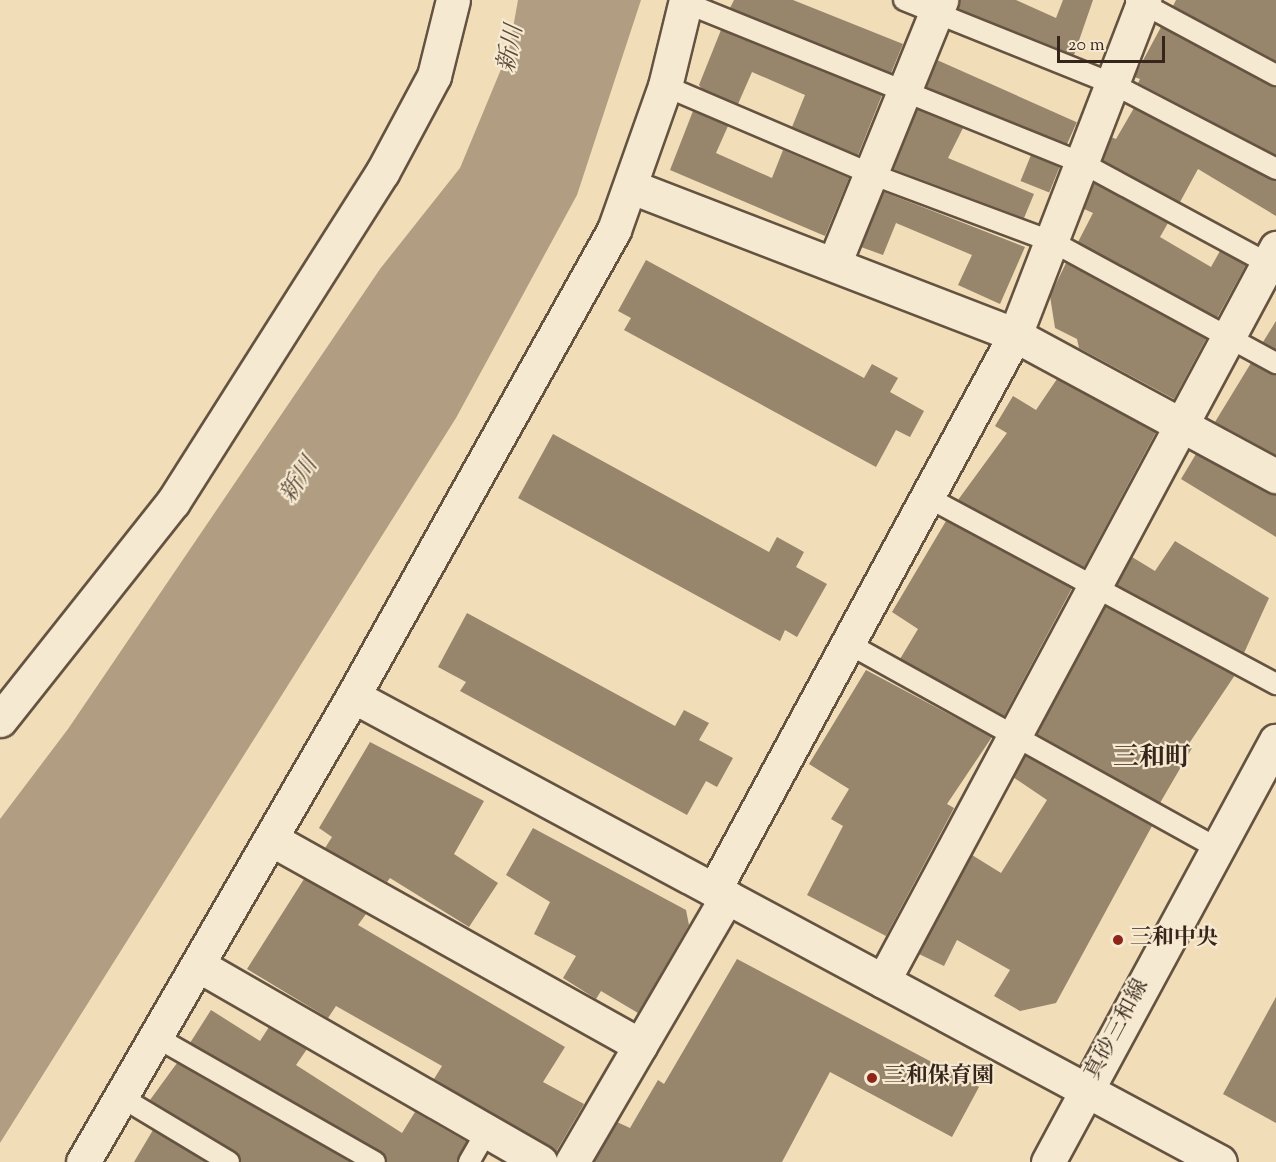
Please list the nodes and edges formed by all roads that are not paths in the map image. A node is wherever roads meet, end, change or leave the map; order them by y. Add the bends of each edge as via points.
1 (453, 0) edge
2 (904, 0) edge
3 (1141, 1) edge
4 (686, 2) edge
5 (939, 7) edge
6 (1276, 75) edge
7 (1113, 84) junction
8 (665, 86) junction
9 (904, 92) junction
10 (1084, 164) junction
11 (1276, 169) edge
12 (871, 174) junction
13 (632, 187) junction
14 (1053, 242) junction
15 (1273, 260) edge
16 (834, 264) junction
17 (1015, 335) junction
18 (1228, 336) junction
19 (1276, 363) edge
20 (1181, 425) junction
21 (1276, 476) edge
22 (928, 498) junction
23 (1093, 586) junction
24 (849, 644) junction
25 (1276, 684) edge
26 (354, 696) junction
27 (0, 720) edge
28 (1013, 735) junction
29 (1276, 741) edge
30 (271, 839) junction
31 (1215, 847) junction
32 (720, 893) junction
33 (198, 965) junction
34 (883, 981) junction
35 (156, 1036) junction
36 (640, 1045) junction
37 (1086, 1090) junction
38 (121, 1097) junction
39 (487, 1131) junction
40 (83, 1162) edge
41 (229, 1162) edge
42 (375, 1162) edge
43 (469, 1162) edge
44 (540, 1162) edge
45 (572, 1162) edge
46 (1048, 1162) edge
47 (1220, 1162) edge

1 - 27 street via 434,76 382,173 173,502
2 - 5 lane
3 - 6 lane
3 - 7 street
4 - 8 street
4 - 9 lane
5 - 7 lane
5 - 9 street
7 - 10 street
7 - 11 lane
8 - 12 lane
8 - 13 street
9 - 10 lane
9 - 12 street
10 - 14 street
10 - 15 lane
12 - 14 lane
12 - 16 street
13 - 16 street
13 - 26 street via 584,286
14 - 17 street
14 - 18 lane
15 - 18 street
16 - 17 street
17 - 20 street
17 - 22 street
18 - 19 lane
18 - 20 street
20 - 21 street
20 - 23 street
22 - 23 lane
22 - 24 street
23 - 25 lane
23 - 28 street
24 - 28 lane
24 - 32 street
26 - 30 street
26 - 32 street
28 - 31 lane
28 - 34 street
29 - 31 street, 真砂三和線
30 - 33 street
30 - 36 street
31 - 37 street, 真砂三和線
32 - 34 street
32 - 36 street
33 - 35 street
33 - 39 street
34 - 37 street
35 - 38 street
35 - 42 lane
36 - 45 street
37 - 46 street, 真砂三和線
37 - 47 street
38 - 40 street
38 - 41 lane
39 - 43 lane
39 - 44 street

